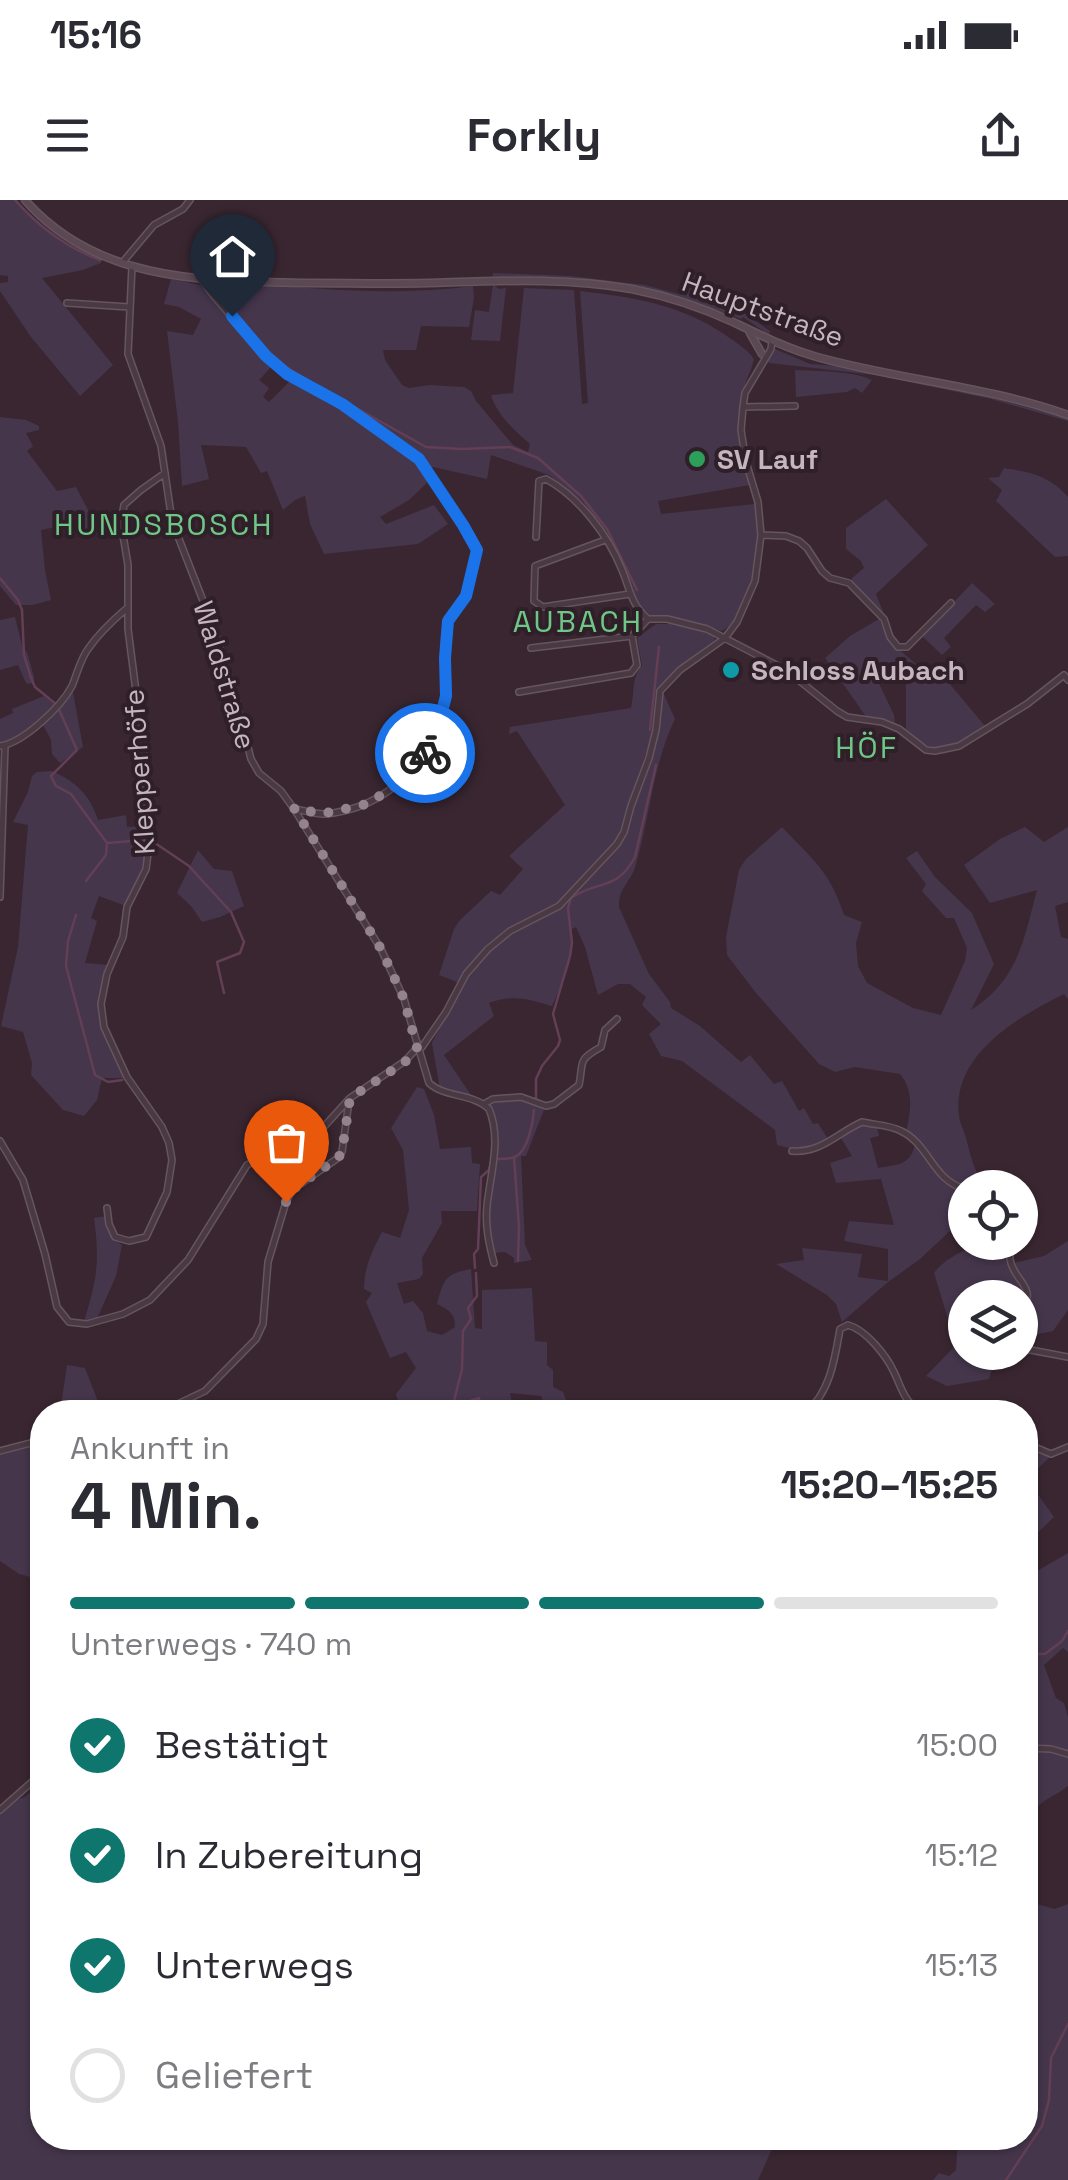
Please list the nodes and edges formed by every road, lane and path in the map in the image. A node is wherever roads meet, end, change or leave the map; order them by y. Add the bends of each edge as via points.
1 (25, 200) edge
2 (190, 200) edge
3 (122, 263) junction
4 (132, 268) junction
5 (202, 280) junction
6 (68, 303) dead end
7 (129, 307) junction
8 (746, 328) junction
9 (772, 341) junction
10 (762, 354) junction
11 (760, 363) junction
12 (795, 406) dead end
13 (743, 408) junction
14 (1068, 415) edge
15 (166, 473) junction
16 (761, 535) junction
17 (536, 536) dead end
18 (605, 540) junction
19 (630, 594) junction
20 (951, 603) dead end
21 (126, 609) junction
22 (648, 619) junction
23 (632, 636) junction
24 (726, 638) junction
25 (531, 648) dead end
26 (1066, 676) edge
27 (519, 692) dead end
28 (2, 746) edge
29 (294, 808) junction
30 (0, 898) edge
31 (617, 1019) dead end
32 (420, 1048) junction
33 (350, 1098) junction
34 (484, 1104) junction
35 (0, 1141) edge
36 (792, 1151) dead end
37 (948, 1181) edge
38 (107, 1208) dead end
39 (494, 1263) dead end
40 (1038, 1351) edge
41 (1068, 1356) edge
42 (187, 1400) edge
43 (817, 1400) edge
44 (906, 1400) edge
45 (30, 1443) edge
46 (1068, 1447) edge
47 (1038, 1448) edge
48 (0, 1450) edge
49 (1038, 1748) edge
50 (1068, 1754) edge
51 (30, 1784) edge
52 (0, 1810) edge

1 - 3 main road, Hauptstraße via 67,236
2 - 3 street via 154,225
3 - 4 main road, Hauptstraße
4 - 5 main road, Hauptstraße
4 - 7 street, Waldstraße
5 - 8 main road, Hauptstraße via 562,281 682,302
5 - 29 street via 287,374 419,459 477,550 466,596 448,621 438,731 416,768 367,804 322,814
6 - 7 street
7 - 15 street, Waldstraße via 128,354
8 - 9 main road, Hauptstraße
8 - 10 main road
9 - 10 street
9 - 11 street
9 - 14 main road, Hauptstraße
10 - 11 street
11 - 13 street
12 - 13 street
13 - 16 street via 741,430
15 - 21 street, Klepperhöfe via 124,505
15 - 29 street, Waldstraße via 172,520 214,629 251,759
16 - 20 street via 799,541 822,572 849,583 884,619 898,648 907,647
16 - 24 street via 755,581
17 - 18 street via 539,480 546,479 581,504
18 - 19 street
18 - 19 street via 535,566 534,600 544,607
19 - 22 street
21 - 28 street via 85,653 57,707
21 - 38 street, Klepperhöfe via 145,762 148,853 100,1004 127,1078 162,1126 172,1160 168,1192 146,1236 130,1242 115,1237
22 - 23 street
22 - 24 street via 686,622
23 - 25 street
23 - 27 street via 631,673
24 - 26 street via 786,670 836,711 899,729 926,750 959,746
24 - 32 street via 660,691 649,758 617,844 558,906 488,949
28 - 30 street
29 - 32 street, Waldstraße via 381,949
31 - 34 street via 601,1047 581,1063 579,1085 554,1104 521,1098
32 - 33 street
32 - 34 street, Waldstraße via 432,1086
33 - 35 street via 311,1142 247,1165 188,1260 150,1300 87,1324 68,1322 57,1307 23,1180
33 - 42 street via 342,1152 292,1190 279,1219 256,1338 206,1391
34 - 39 street via 495,1135 486,1211
36 - 37 street via 811,1150 862,1122 903,1131
40 - 41 street
43 - 44 street via 840,1330 848,1325 860,1329 890,1363
45 - 48 street
46 - 47 street via 1051,1454
49 - 50 street
51 - 52 street

